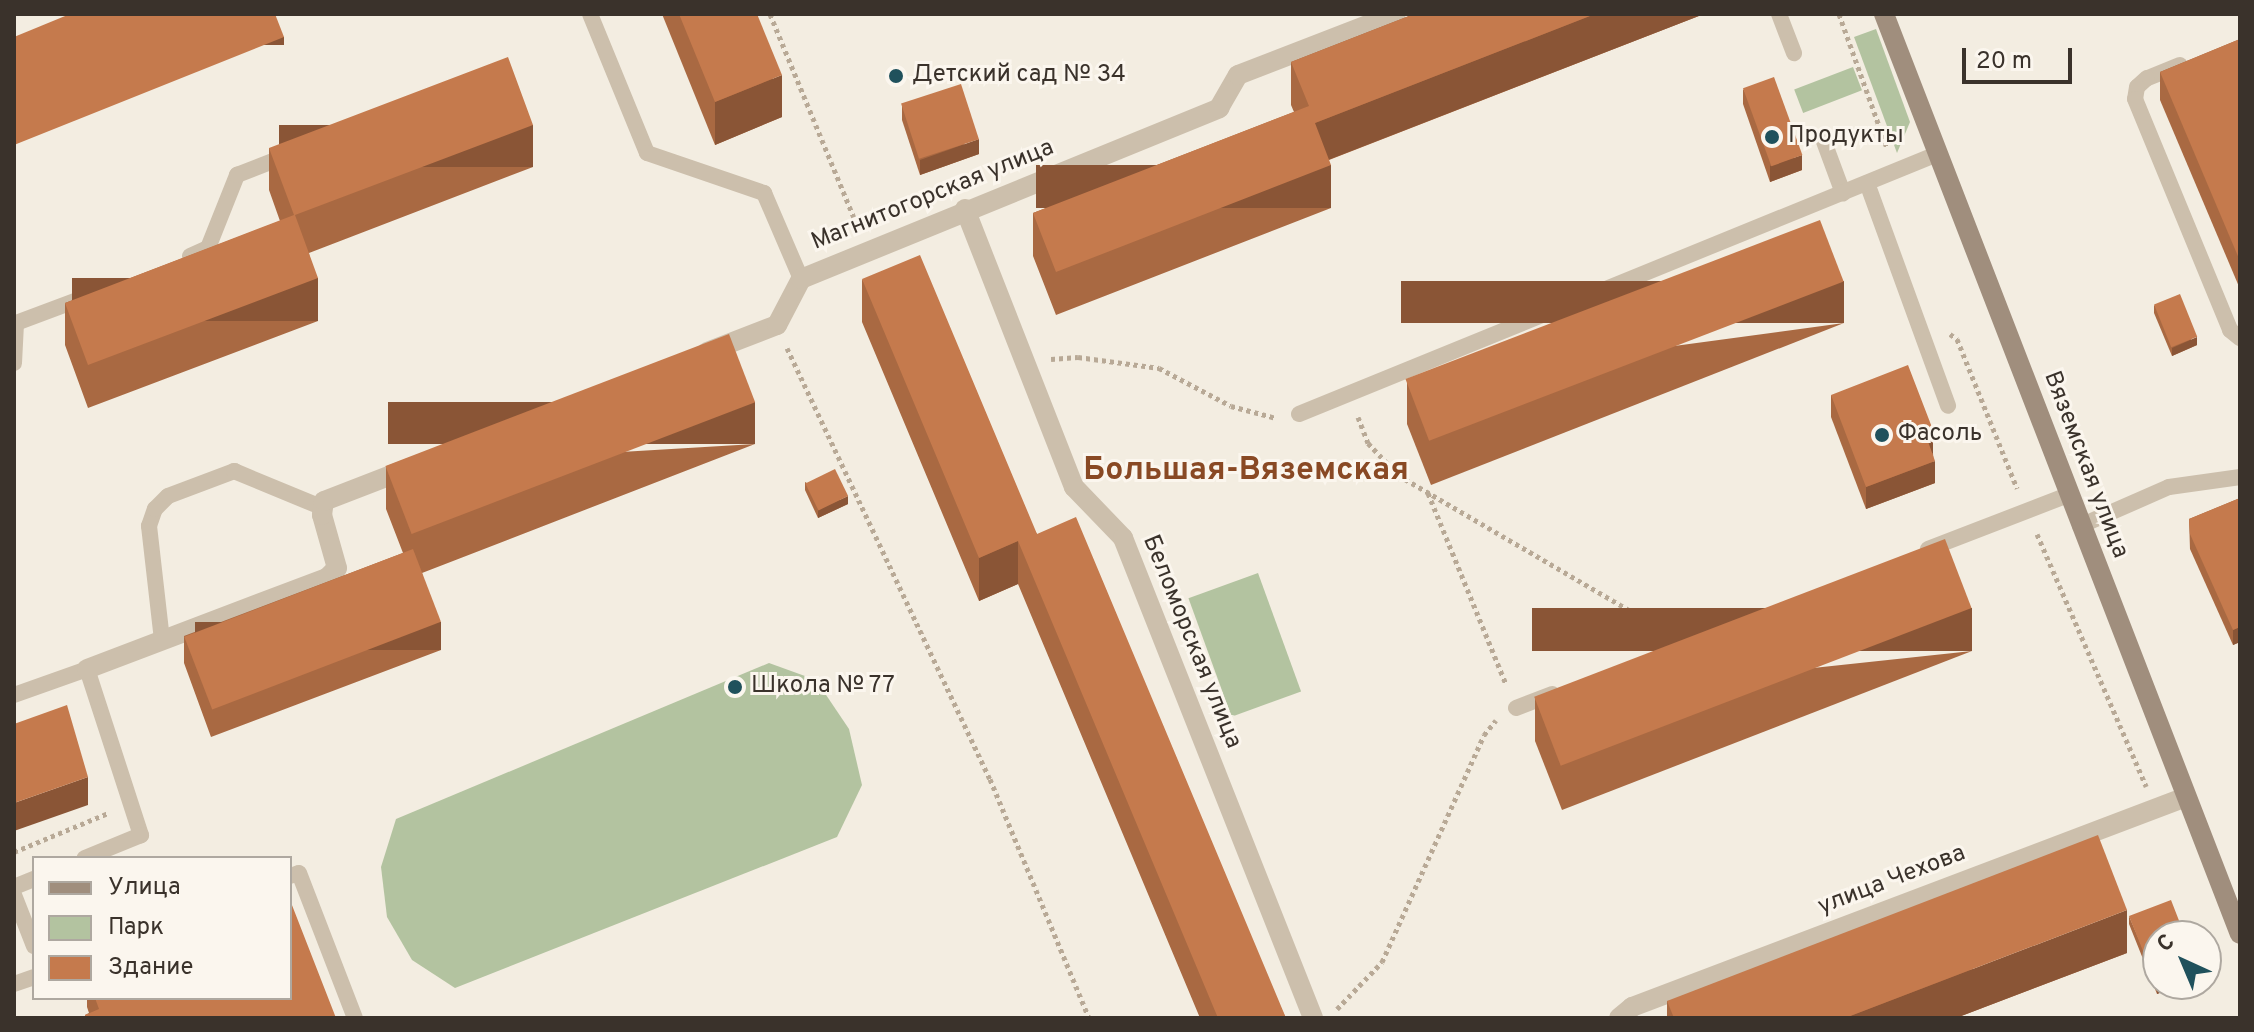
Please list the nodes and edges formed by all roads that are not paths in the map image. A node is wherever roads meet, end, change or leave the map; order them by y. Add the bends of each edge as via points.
1 (590, 14) edge
2 (1396, 14) edge
3 (1779, 14) edge
4 (1884, 14) edge
5 (1794, 53) dead end
6 (2200, 56) edge
7 (1823, 139) dead end
8 (310, 146) edge
9 (1937, 154) junction
10 (1867, 183) junction
11 (1843, 193) junction
12 (965, 209) junction
13 (179, 260) edge
14 (801, 279) junction
15 (105, 289) edge
16 (15, 320) edge
17 (2240, 338) edge
18 (689, 359) edge
19 (14, 363) edge
20 (1948, 406) dead end
21 (1299, 414) road end
22 (426, 461) edge
23 (2240, 477) edge
24 (2068, 495) junction
25 (321, 507) junction
26 (2080, 526) junction
27 (1910, 556) edge
28 (162, 640) junction
29 (87, 669) junction
30 (1574, 686) edge
31 (14, 695) edge
32 (1516, 708) road end
33 (2186, 797) junction
34 (90, 856) edge
35 (292, 875) edge
36 (14, 895) edge
37 (2240, 934) edge
38 (32, 941) edge
39 (1323, 1015) edge
40 (355, 1018) edge
41 (1619, 1018) edge

1 - 14 lane via 647,153 764,193
2 - 12 street, Магнитогорская улица via 1238,75 1219,108
3 - 5 lane
4 - 9 street, Вяземская улица
6 - 17 lane via 2147,78 2137,87 2135,99 2230,330
7 - 11 lane
8 - 13 lane via 237,175 208,248
9 - 10 lane
9 - 24 street, Вяземская улица
10 - 11 lane
10 - 20 lane
11 - 21 lane
12 - 14 street, Магнитогорская улица
12 - 39 street, Беломорская улица via 1074,487 1123,538
14 - 18 street, Магнитогорская улица via 777,325
15 - 16 lane
16 - 19 lane
22 - 25 street via 324,501
23 - 26 lane via 2169,487
24 - 26 street, Вяземская улица
24 - 27 lane
25 - 28 street via 336,561 333,574
25 - 28 lane via 234,471 168,496 155,509 149,526
26 - 33 street, Вяземская улица
28 - 29 street
29 - 31 lane
29 - 34 lane via 141,835
30 - 32 lane
33 - 37 street, Вяземская улица
33 - 41 street, улица Чехова via 1632,1007
35 - 40 lane via 299,873
36 - 38 lane

